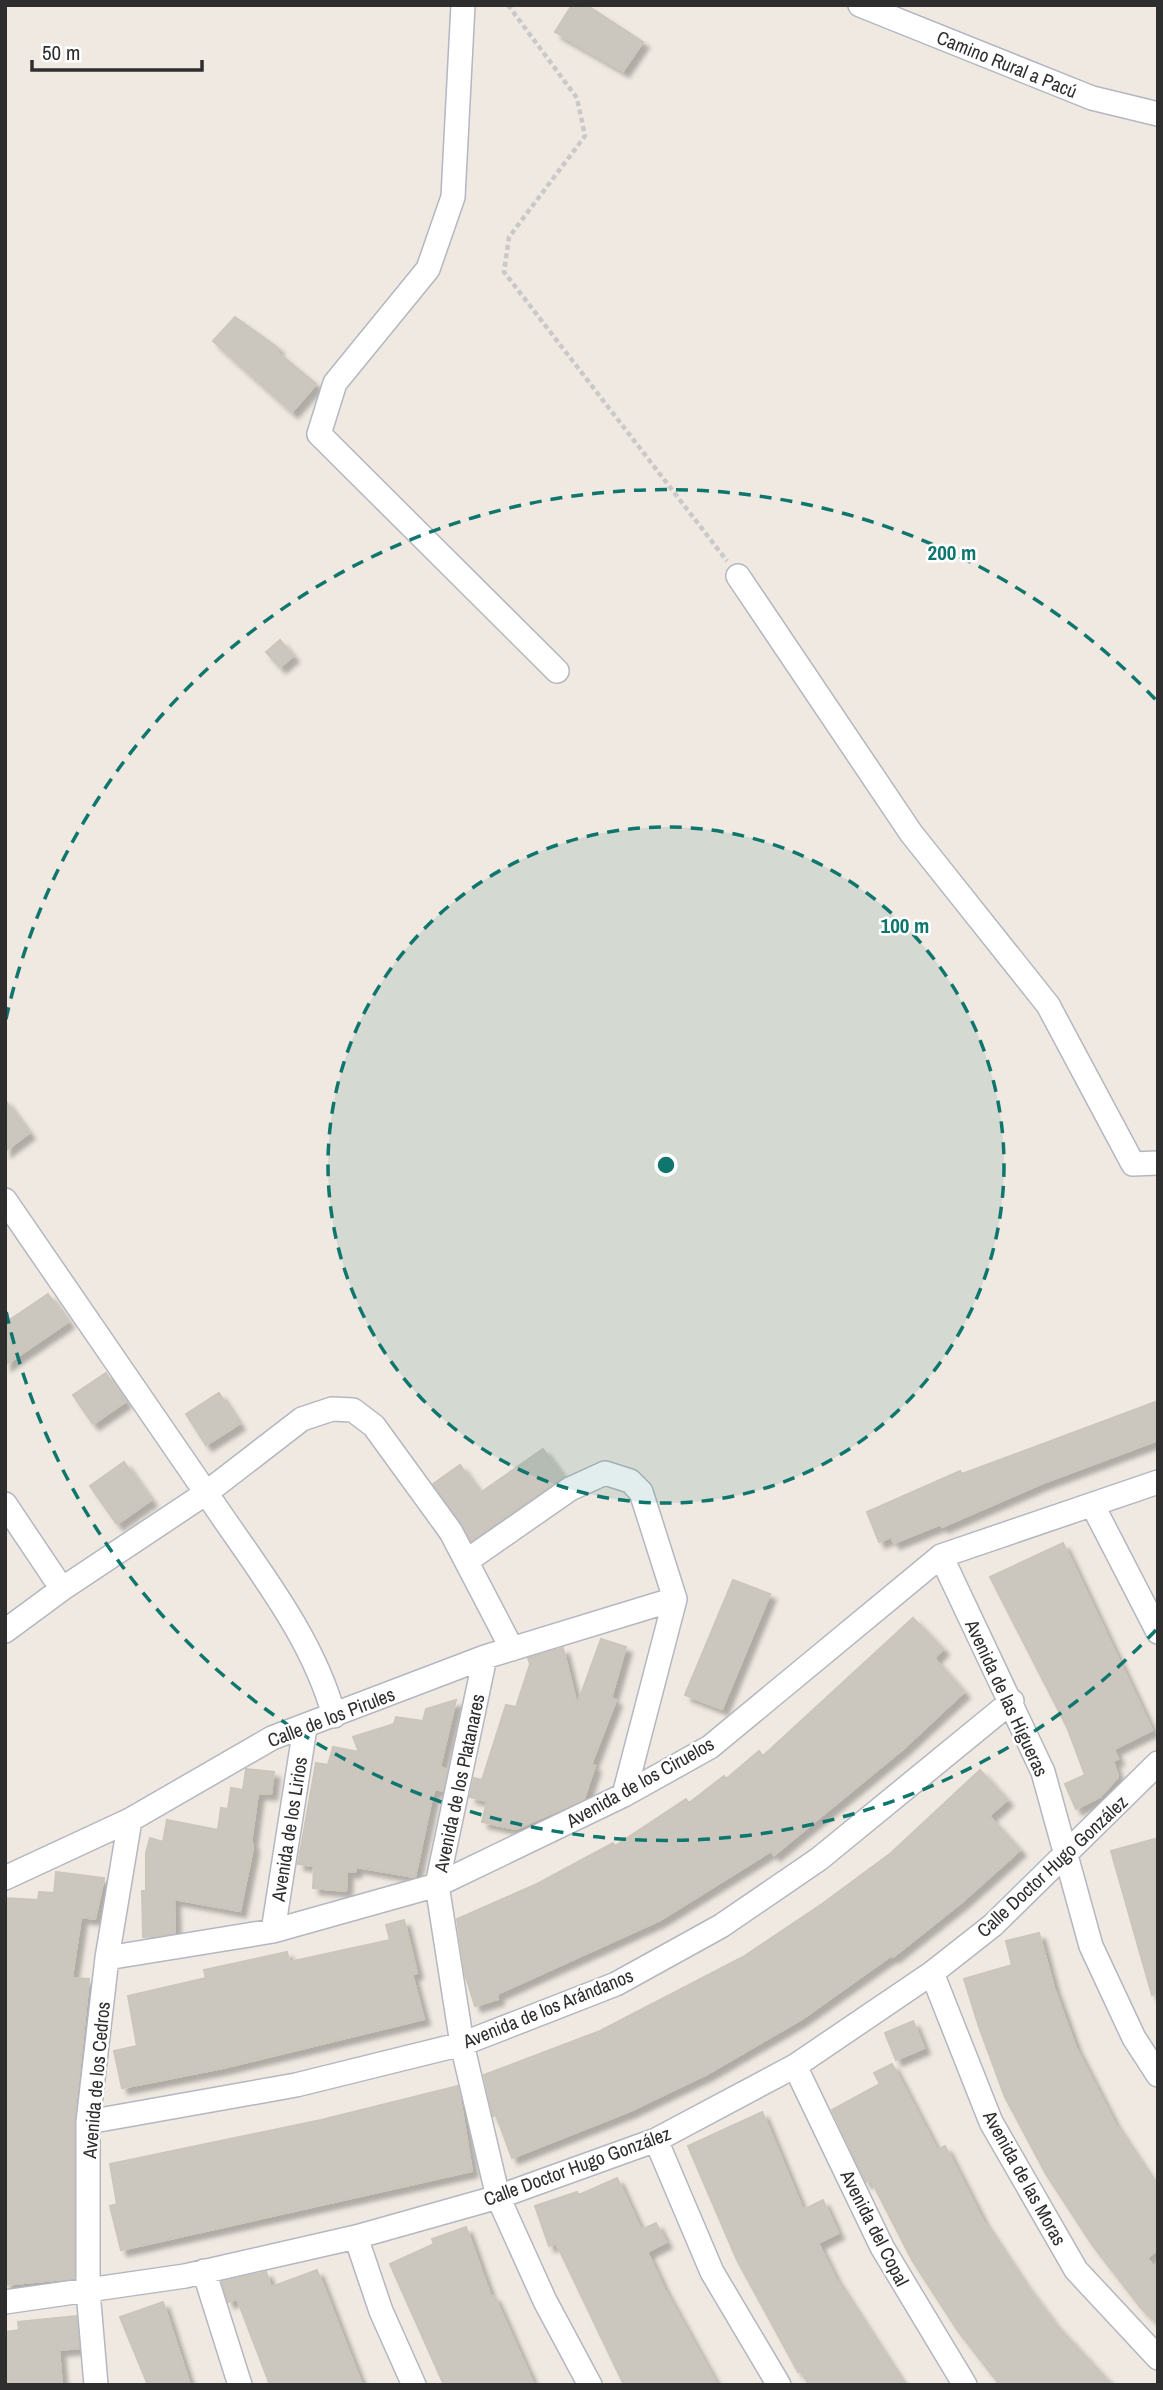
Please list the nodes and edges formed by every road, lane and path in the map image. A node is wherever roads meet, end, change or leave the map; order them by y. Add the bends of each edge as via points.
1 (463, 5) edge
2 (508, 5) edge
3 (860, 5) edge
4 (1158, 114) edge
5 (738, 576) joint
6 (557, 671) dead end
7 (1158, 1163) edge
8 (5, 1200) edge
9 (1158, 1482) edge
10 (206, 1493) junction
11 (5, 1504) edge
12 (1094, 1506) junction
13 (941, 1556) junction
14 (468, 1560) junction
15 (62, 1589) junction
16 (676, 1598) junction
17 (5, 1631) edge
18 (1158, 1632) edge
19 (512, 1649) junction
20 (485, 1657) junction
21 (1012, 1701) junction
22 (334, 1716) junction
23 (305, 1728) junction
24 (1158, 1763) edge
25 (624, 1795) junction
26 (130, 1820) junction
27 (1065, 1856) junction
28 (5, 1878) edge
29 (437, 1885) junction
30 (273, 1931) junction
31 (107, 1958) junction
32 (932, 1973) junction
33 (462, 2044) junction
34 (795, 2066) junction
35 (1158, 2076) edge
36 (89, 2122) junction
37 (656, 2140) junction
38 (498, 2197) junction
39 (356, 2237) junction
40 (204, 2270) junction
41 (88, 2291) junction
42 (5, 2302) edge
43 (1158, 2358) edge
44 (96, 2385) edge
45 (240, 2385) edge
46 (414, 2385) edge
47 (590, 2385) edge
48 (779, 2385) edge
49 (965, 2385) edge

1 - 6 street via 453,197 428,269 335,383 319,434
2 - 5 path via 577,98 585,136 509,237 503,272
3 - 4 street, Camino Rural a Pacú via 1092,98
5 - 7 street via 911,833 1048,1005 1133,1164
8 - 10 street
9 - 12 street, Avenida de los Ciruelos
10 - 14 street via 302,1419 332,1409 353,1410 374,1426
10 - 15 street
10 - 22 street via 306,1646 325,1681
11 - 15 street
12 - 13 street, Avenida de los Ciruelos
12 - 18 street
13 - 21 street, Avenida de las Higueras
13 - 25 street, Avenida de los Ciruelos via 710,1746
14 - 16 street via 570,1489 605,1473 620,1475 641,1493
14 - 19 street
15 - 17 street
16 - 19 street, Calle de los Pirules
16 - 25 street
19 - 20 street, Calle de los Pirules
20 - 22 street, Calle de los Pirules
20 - 29 street, Avenida de los Platanares
21 - 27 street, Avenida de las Higueras via 1043,1772
21 - 33 street, Avenida de los Arándanos via 818,1858 721,1926 616,1984
22 - 23 street, Calle de los Pirules
23 - 26 street, Calle de los Pirules via 272,1738
23 - 30 street, Avenida de los Lirios
24 - 27 street, Calle Doctor Hugo González
25 - 29 street, Avenida de los Ciruelos
26 - 28 street, Calle de los Pirules
26 - 31 street, Avenida de los Cedros
27 - 32 street, Calle Doctor Hugo González via 993,1925
27 - 35 street, Avenida de las Higueras via 1091,1946 1134,2038
29 - 30 street, Avenida de los Ciruelos
29 - 33 street, Avenida de los Platanares
30 - 31 street, Avenida de los Ciruelos
31 - 36 street, Avenida de los Cedros
32 - 34 street, Calle Doctor Hugo González
32 - 43 street, Avenida de las Moras via 991,2122 1076,2270
33 - 36 street, Avenida de los Arándanos via 296,2085
33 - 38 street, Avenida de los Platanares
34 - 37 street, Calle Doctor Hugo González
34 - 49 street, Avenida del Copal via 881,2247
36 - 41 street, Avenida de los Cedros
37 - 38 street, Calle Doctor Hugo González
37 - 48 street via 712,2272
38 - 39 street, Calle Doctor Hugo González
38 - 47 street, Avenida de los Platanares
39 - 40 street, Calle Doctor Hugo González
39 - 46 street via 381,2311
40 - 41 street, Calle Doctor Hugo González
40 - 45 street
41 - 42 street, Calle Doctor Hugo González
41 - 44 street, Avenida de los Cedros

